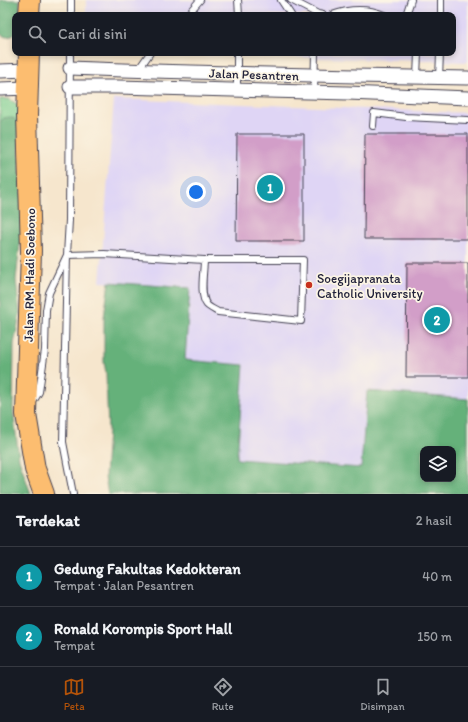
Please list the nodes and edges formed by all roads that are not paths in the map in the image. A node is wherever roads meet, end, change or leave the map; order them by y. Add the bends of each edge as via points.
1 (30, 0) edge
2 (71, 0) edge
3 (200, 0) edge
4 (238, 0) edge
5 (282, 0) edge
6 (291, 0) edge
7 (412, 0) edge
8 (441, 0) edge
9 (30, 12) edge
10 (71, 12) edge
11 (190, 12) edge
12 (239, 12) edge
13 (289, 12) edge
14 (314, 12) edge
15 (339, 12) edge
16 (371, 12) edge
17 (407, 12) edge
18 (441, 12) edge
19 (70, 56) edge
20 (148, 56) edge
21 (237, 56) edge
22 (314, 56) edge
23 (418, 56) edge
24 (440, 56) edge
25 (70, 68) junction
26 (28, 70) edge
27 (137, 71) junction
28 (0, 72) edge
29 (236, 72) junction
30 (314, 76) junction
31 (417, 77) junction
32 (439, 78) junction
33 (468, 78) edge
34 (70, 87) junction
35 (0, 89) edge
36 (237, 91) junction
37 (314, 92) junction
38 (439, 97) junction
39 (468, 98) edge
40 (468, 120) edge
41 (373, 126) dead end
42 (67, 255) junction
43 (204, 260) junction
44 (26, 414) junction
45 (44, 494) edge
46 (73, 494) edge

1 - 9 main road
2 - 10 lane
3 - 11 lane
4 - 12 lane
5 - 13 lane
6 - 14 lane
7 - 17 lane
8 - 18 lane
15 - 16 lane
19 - 25 lane
20 - 27 lane
21 - 29 lane
22 - 30 lane
23 - 31 lane
24 - 32 lane
25 - 27 street, Jalan Pesantren
25 - 34 lane
26 - 28 street
26 - 35 street
26 - 44 main road, Jalan RM. Hadi Soebono via 31,251
27 - 29 street, Jalan Pesantren
29 - 30 street, Jalan Pesantren
29 - 36 lane
30 - 31 street, Jalan Pesantren
30 - 37 lane
31 - 32 street, Jalan Pesantren
32 - 33 street, Jalan Pesantren
32 - 38 street
34 - 36 street, Jalan Pesantren
34 - 42 lane
36 - 37 street, Jalan Pesantren
37 - 38 street, Jalan Pesantren
38 - 39 street, Jalan Pesantren
40 - 41 lane via 406,118 374,113
42 - 43 lane via 104,254
42 - 44 lane via 49,293 39,392
42 - 46 lane via 63,442
43 - 43 lane via 204,298 207,304 218,312 301,321 303,260
44 - 45 main road, Jalan RM. Hadi Soebono via 35,469

